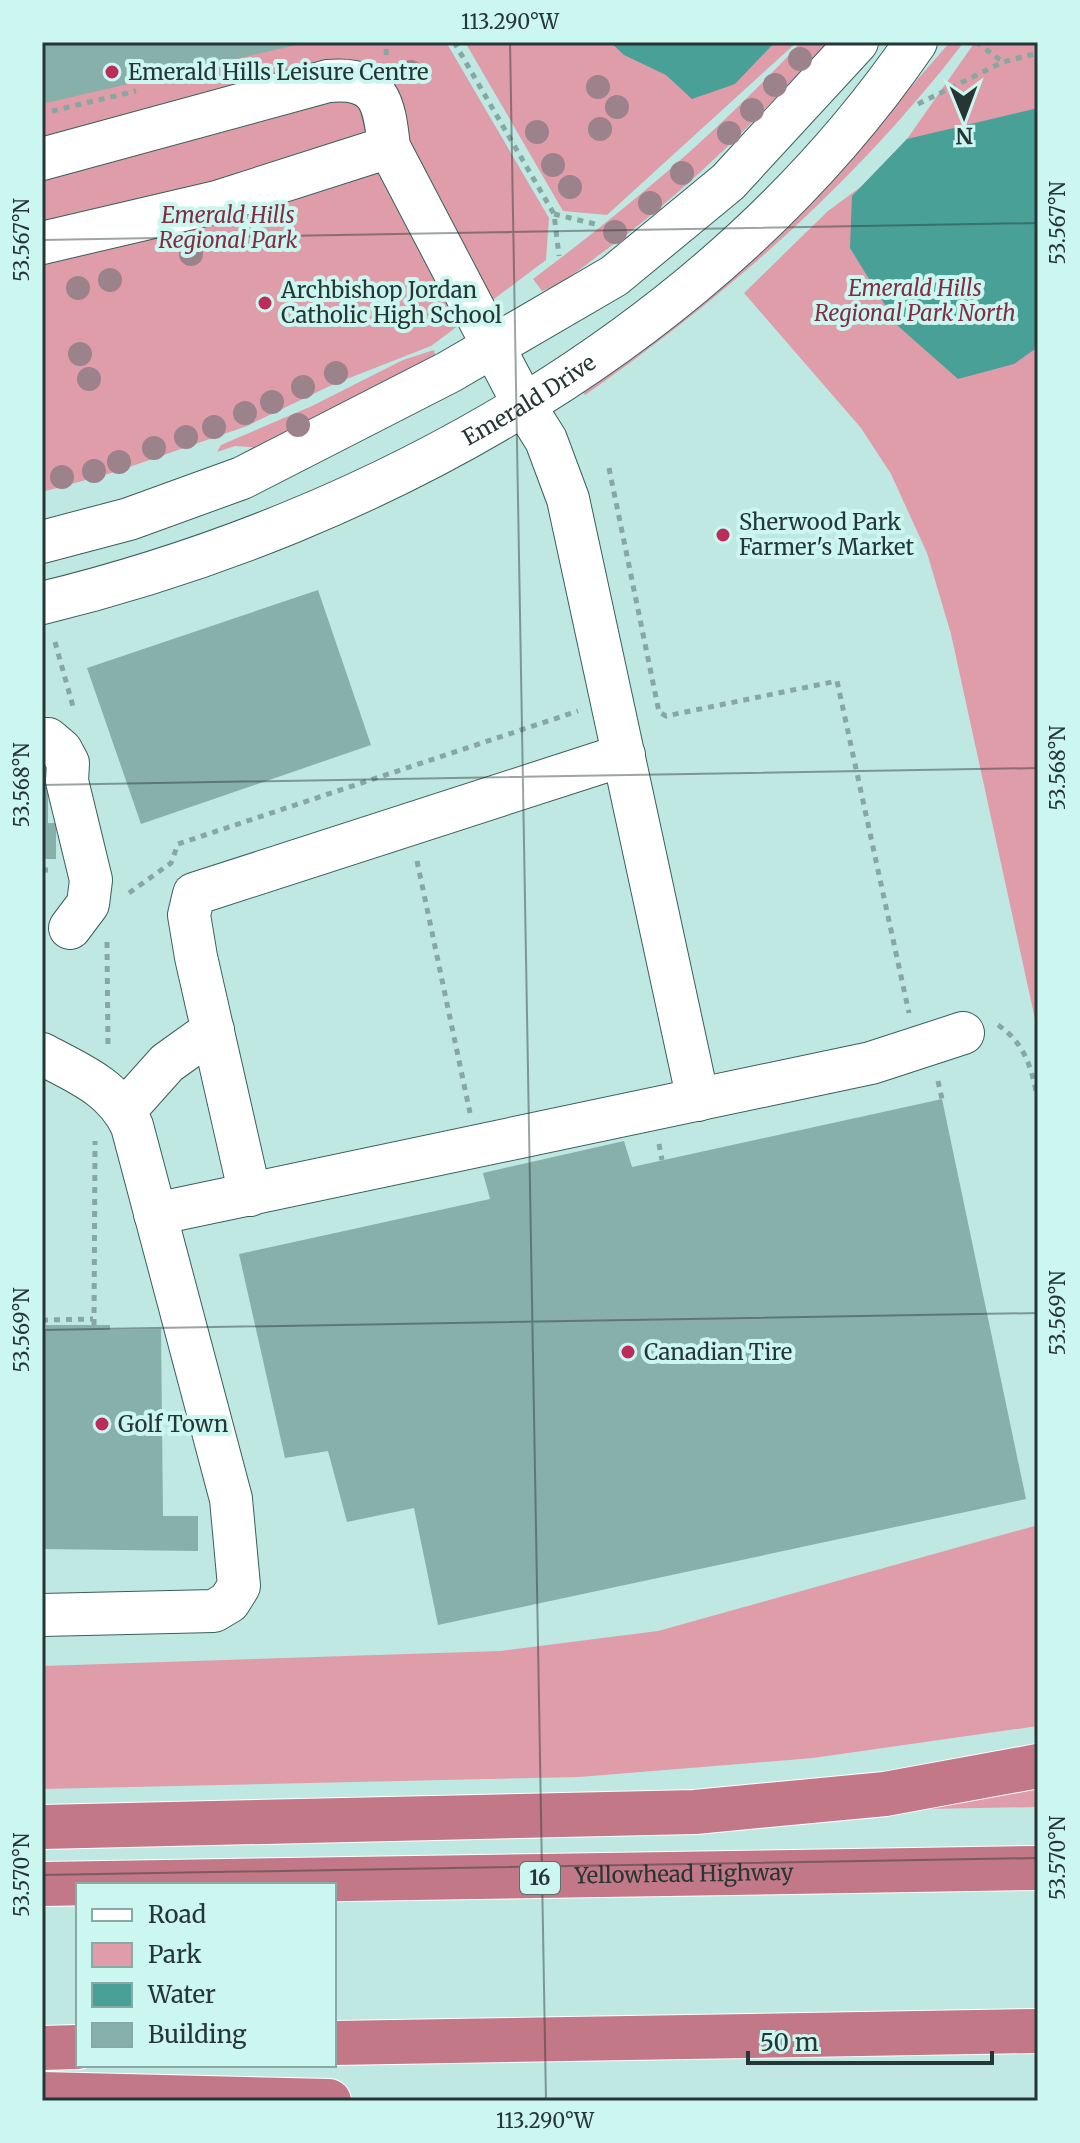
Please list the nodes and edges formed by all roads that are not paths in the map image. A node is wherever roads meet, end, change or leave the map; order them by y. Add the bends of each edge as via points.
1 (857, 42) edge
2 (916, 42) edge
3 (46, 142) edge
4 (389, 147) junction
5 (42, 243) edge
6 (494, 347) junction
7 (524, 405) junction
8 (42, 542) edge
9 (42, 603) edge
10 (58, 728) edge
11 (624, 755) junction
12 (88, 931) road end
13 (213, 1030) junction
14 (963, 1033) road end
15 (42, 1054) edge
16 (113, 1099) junction
17 (698, 1100) junction
18 (250, 1195) junction
19 (155, 1214) junction
20 (42, 1615) edge
21 (1038, 1766) edge
22 (42, 1827) edge
23 (1038, 1868) edge
24 (76, 1883) edge
25 (104, 1883) edge
26 (42, 1884) edge
27 (1038, 2031) edge
28 (336, 2043) edge
29 (76, 2047) edge
30 (42, 2048) edge
31 (42, 2094) edge
32 (329, 2101) edge

1 - 6 street via 728,182 614,276
2 - 7 street, Emerald Drive via 868,110 754,230 653,316
3 - 4 street via 351,79 372,89 385,106
4 - 5 street via 217,202
4 - 6 street
6 - 7 street
6 - 8 street via 242,478 129,519
7 - 9 street, Emerald Drive via 391,477 252,539
7 - 11 street via 546,440 568,499
10 - 12 street via 48,739 68,763 67,781 91,880
11 - 13 street via 194,894 189,915
11 - 17 street
13 - 16 street
13 - 18 street
14 - 17 street via 871,1063
15 - 16 street
16 - 19 street
17 - 18 street
18 - 19 street
19 - 20 street via 231,1499 239,1586 229,1602 214,1611
21 - 22 highway via 885,1794 695,1812
23 - 25 highway, Yellowhead Highway / 16
24 - 26 highway, Yellowhead Highway / 16
27 - 28 highway
29 - 30 highway
31 - 32 highway

